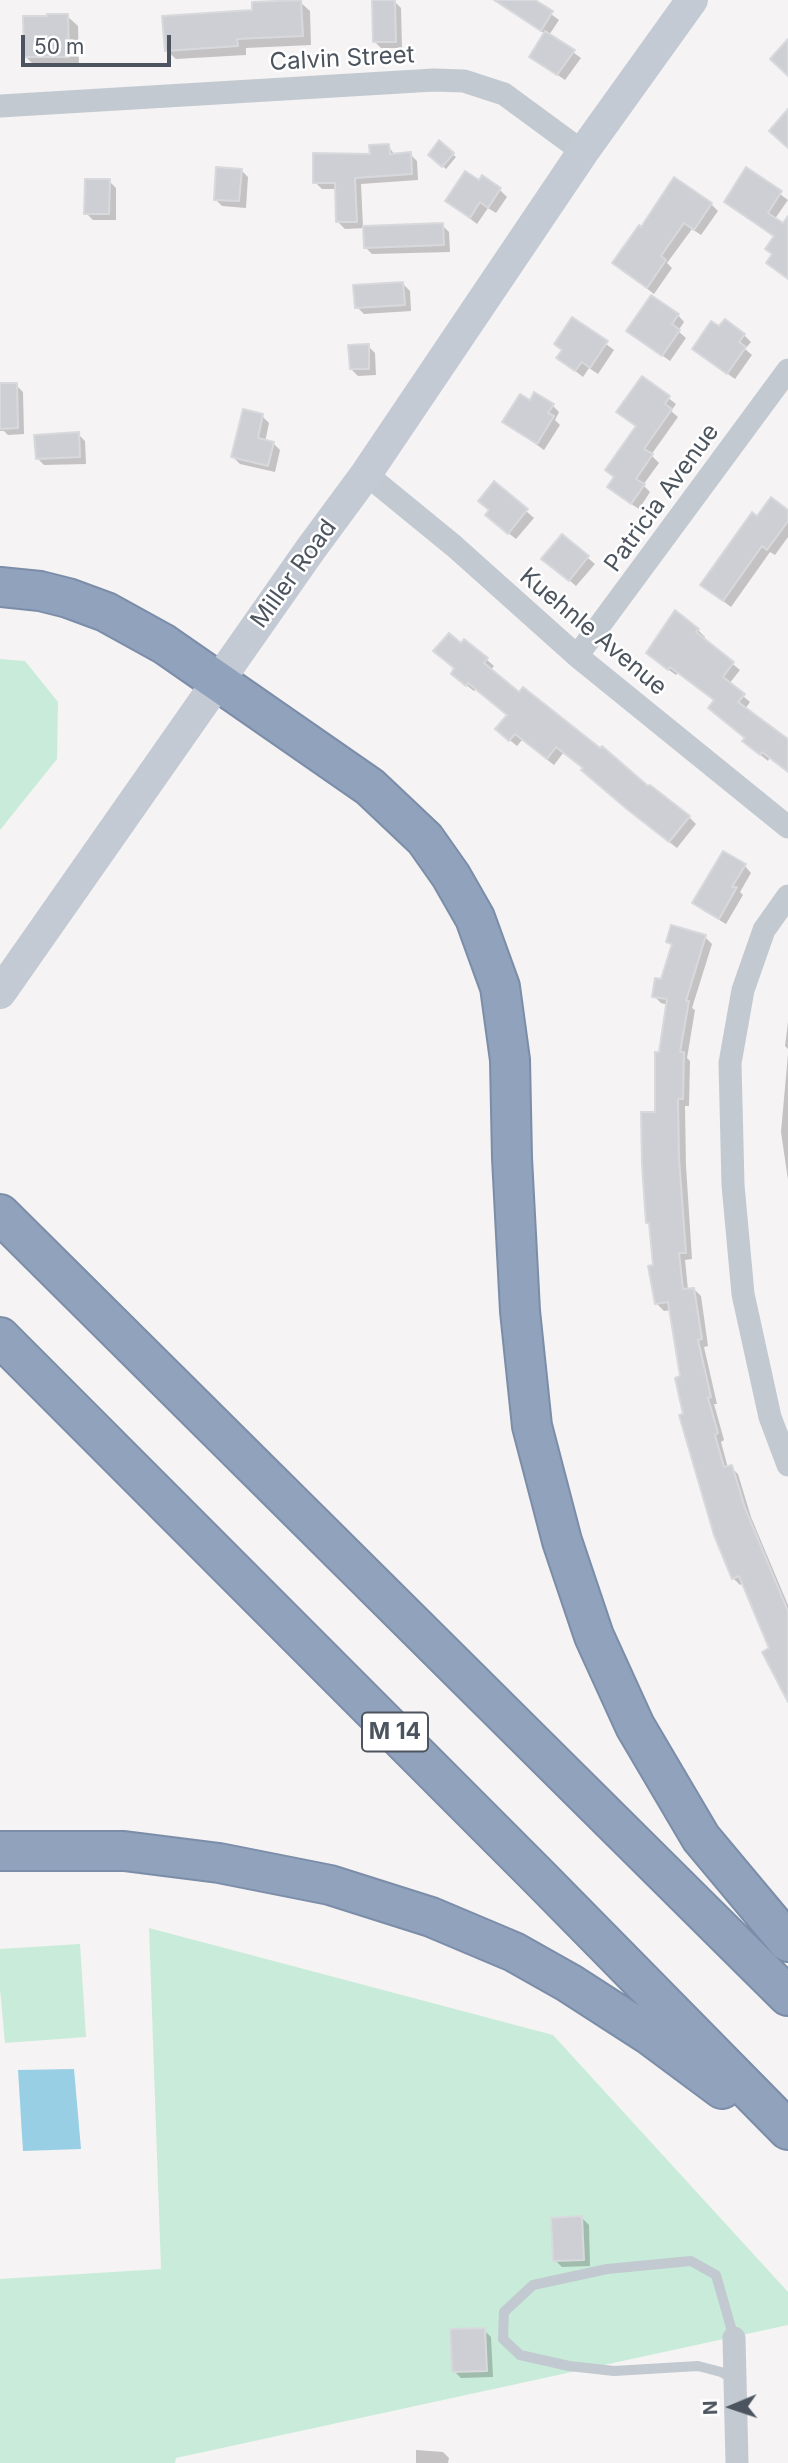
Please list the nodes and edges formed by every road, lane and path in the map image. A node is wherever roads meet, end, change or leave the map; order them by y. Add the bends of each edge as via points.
1 (692, 0) edge
2 (0, 106) edge
3 (583, 152) junction
4 (788, 370) edge
5 (366, 474) junction
6 (0, 587) edge
7 (577, 656) junction
8 (218, 681) junction
9 (788, 827) edge
10 (788, 896) edge
11 (0, 993) edge
12 (0, 1214) edge
13 (0, 1337) edge
14 (788, 1465) edge
15 (0, 1851) edge
16 (788, 1942) edge
17 (788, 1996) edge
18 (788, 2130) edge
19 (788, 2138) edge
20 (734, 2338) joint
21 (735, 2380) junction
22 (737, 2463) edge

1 - 3 main road, Miller Road
2 - 3 street, Calvin Street via 434,80 464,82 504,94
3 - 5 main road, Miller Road
4 - 7 street, Patricia Avenue
5 - 7 street, Kuehnle Avenue
5 - 8 main road, Miller Road
6 - 8 highway via 40,591 106,612
7 - 9 street, Kuehnle Avenue
8 - 11 main road, Miller Road
8 - 16 highway via 370,787 425,839 475,918 502,999 510,1060 517,1269 527,1375 533,1426 562,1541 594,1636 635,1726 701,1838
10 - 14 street via 764,930 743,990 730,1063 733,1185 743,1294 770,1417
12 - 17 highway
13 - 18 highway, M 14
15 - 19 highway via 124,1851 219,1863 330,1885 431,1917 514,1951 569,1983 648,2034
20 - 21 street
20 - 21 lane via 716,2275 691,2261 607,2269 533,2285 504,2312 503,2339 520,2355 614,2371 698,2366
21 - 22 street

